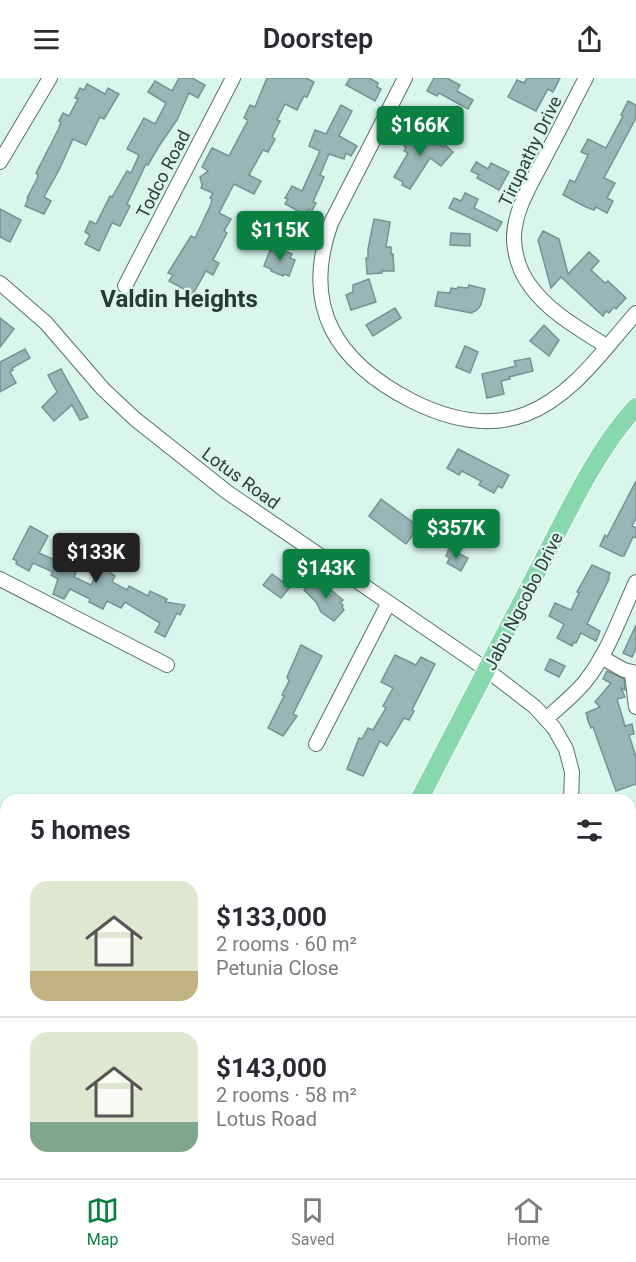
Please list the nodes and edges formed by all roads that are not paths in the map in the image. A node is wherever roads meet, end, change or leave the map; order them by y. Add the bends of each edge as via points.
1 (50, 78) edge
2 (233, 78) edge
3 (405, 78) edge
4 (586, 78) edge
5 (0, 162) edge
6 (0, 283) edge
7 (125, 286) dead end
8 (636, 313) edge
9 (606, 346) junction
10 (636, 408) edge
11 (0, 579) edge
12 (636, 582) edge
13 (388, 604) junction
14 (601, 657) junction
15 (168, 665) dead end
16 (487, 670) junction
17 (634, 674) edge
18 (636, 707) edge
19 (546, 719) junction
20 (316, 744) dead end
21 (422, 794) edge
22 (571, 794) edge

1 - 5 street
2 - 7 street, Todco Road
3 - 9 street via 324,243 320,283 324,306 344,350 368,375 399,394 440,414 477,422 511,419 547,403 568,388
4 - 9 street, Tirupathy Drive via 519,210 514,240 516,256 531,287 565,319
6 - 13 street, Lotus Road via 46,323 103,390 135,419 227,492
8 - 9 street
10 - 16 main road, Jabu Ngcobo Drive via 599,458
11 - 15 street
12 - 14 street
13 - 16 street, Lotus Road
13 - 20 street
14 - 17 street
14 - 19 street via 583,684
16 - 19 street, Lotus Road
16 - 21 main road, Jabu Ngcobo Drive
17 - 18 street
19 - 22 street, Lotus Road via 561,738 570,760

